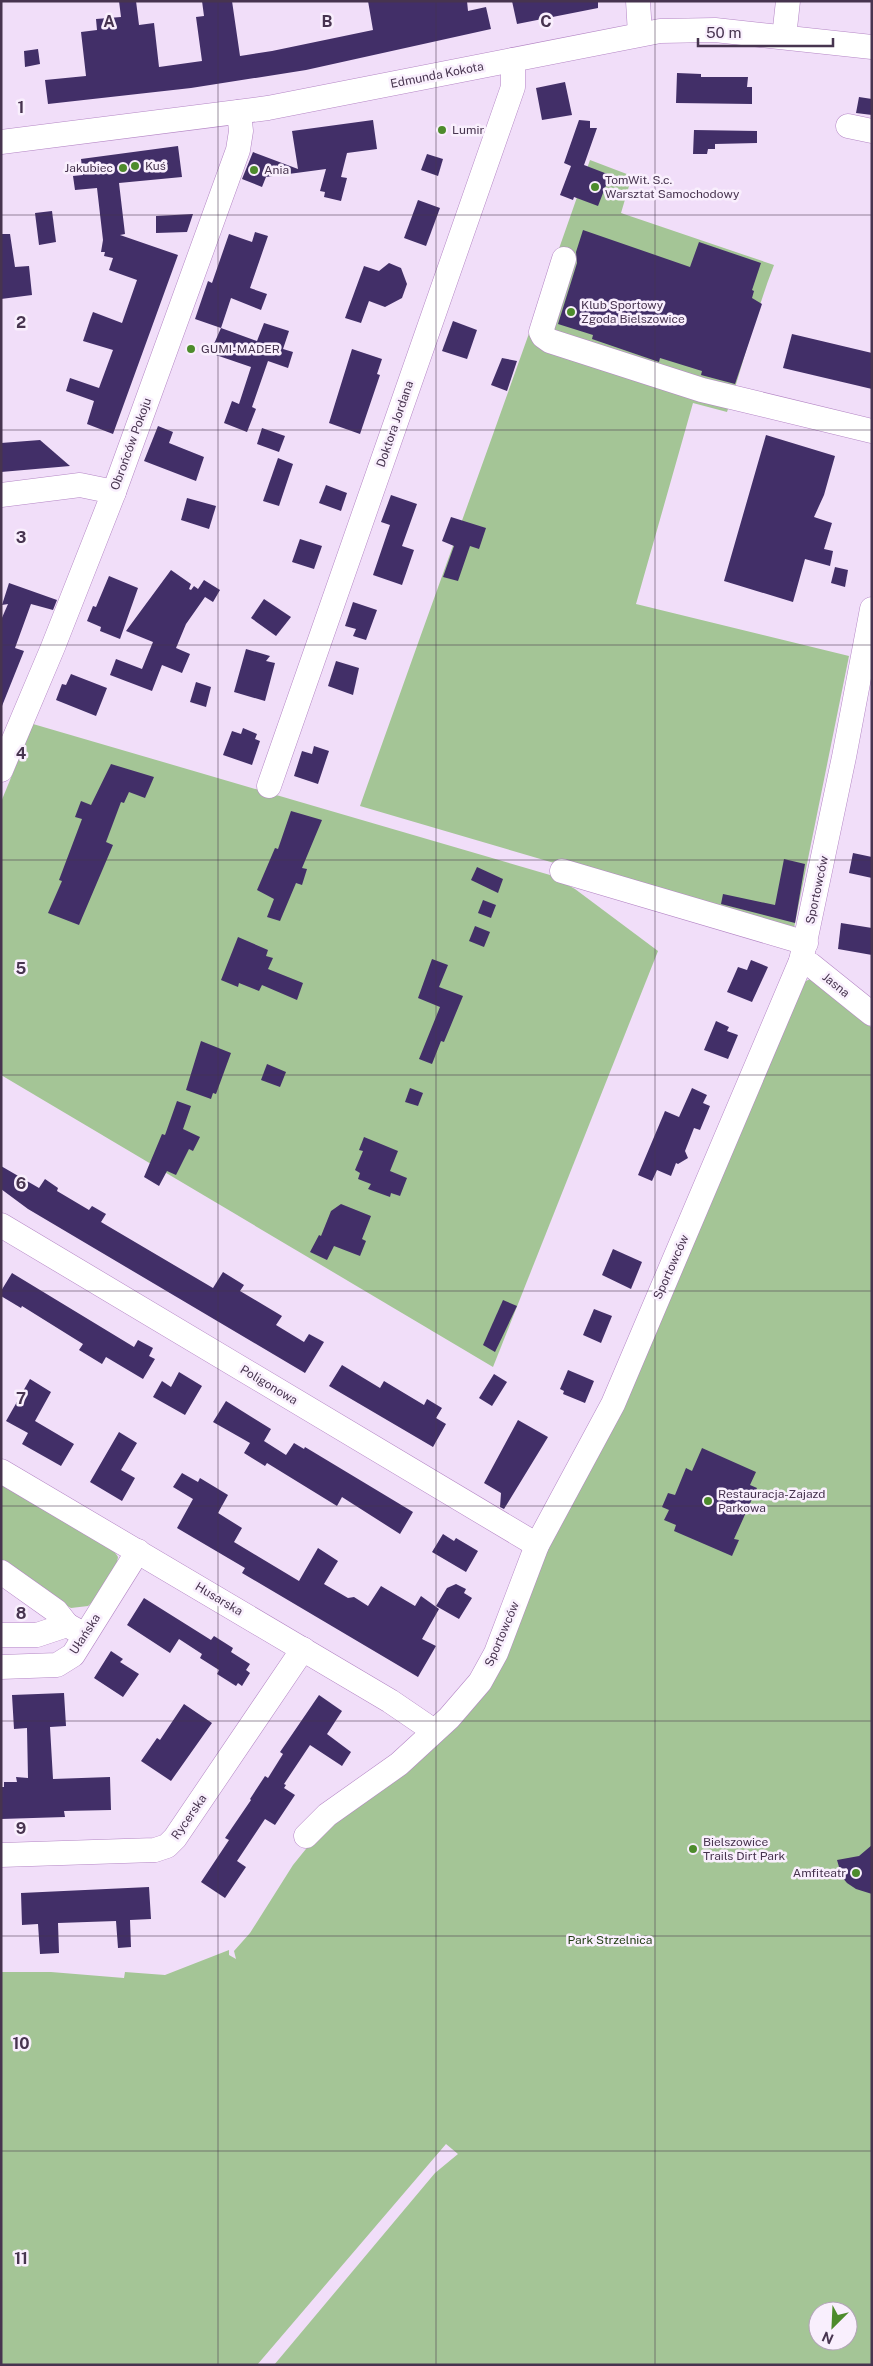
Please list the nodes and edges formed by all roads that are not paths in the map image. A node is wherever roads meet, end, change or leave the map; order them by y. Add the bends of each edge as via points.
1 (638, 1) edge
2 (788, 1) edge
3 (640, 34) junction
4 (784, 37) junction
5 (872, 47) edge
6 (513, 60) junction
7 (239, 112) junction
8 (848, 126) dead end
9 (872, 131) edge
10 (1, 142) edge
11 (564, 259) dead end
12 (872, 431) edge
13 (114, 492) junction
14 (1, 495) edge
15 (872, 609) edge
16 (1, 770) edge
17 (269, 786) dead end
18 (562, 871) dead end
19 (804, 952) junction
20 (871, 1011) edge
21 (1, 1225) edge
22 (1, 1471) edge
23 (537, 1545) junction
24 (138, 1551) junction
25 (1, 1572) edge
26 (76, 1630) junction
27 (1, 1635) edge
28 (303, 1649) junction
29 (1, 1667) edge
30 (434, 1731) junction
31 (306, 1836) dead end
32 (1, 1855) edge

1 - 3 street
2 - 4 street
3 - 4 street, Edmunda Kokota via 715,30
3 - 6 street, Edmunda Kokota
4 - 5 street, Edmunda Kokota
6 - 7 street, Edmunda Kokota
6 - 17 street, Doktora Jordana via 513,87
7 - 10 street, Edmunda Kokota
7 - 13 street, Obrońców Pokoju via 238,150
8 - 9 street
11 - 12 street via 541,332 550,341 702,390
13 - 14 street via 80,485
13 - 16 street, Obrońców Pokoju
15 - 19 street, Sportowców
18 - 19 street, Jasna
19 - 20 street, Jasna via 811,966
19 - 23 street, Sportowców via 613,1404
21 - 23 street, Poligonowa
22 - 24 street, Husarska
23 - 30 street, Sportowców via 496,1653 480,1682
24 - 26 street, Ułańska
24 - 28 street, Husarska
25 - 26 street via 56,1611
26 - 27 street
26 - 29 street, Ułańska via 73,1656 64,1662
28 - 30 street, Husarska
28 - 32 street, Rycerska via 167,1846 155,1850
30 - 31 street, Sportowców via 399,1764 328,1814

